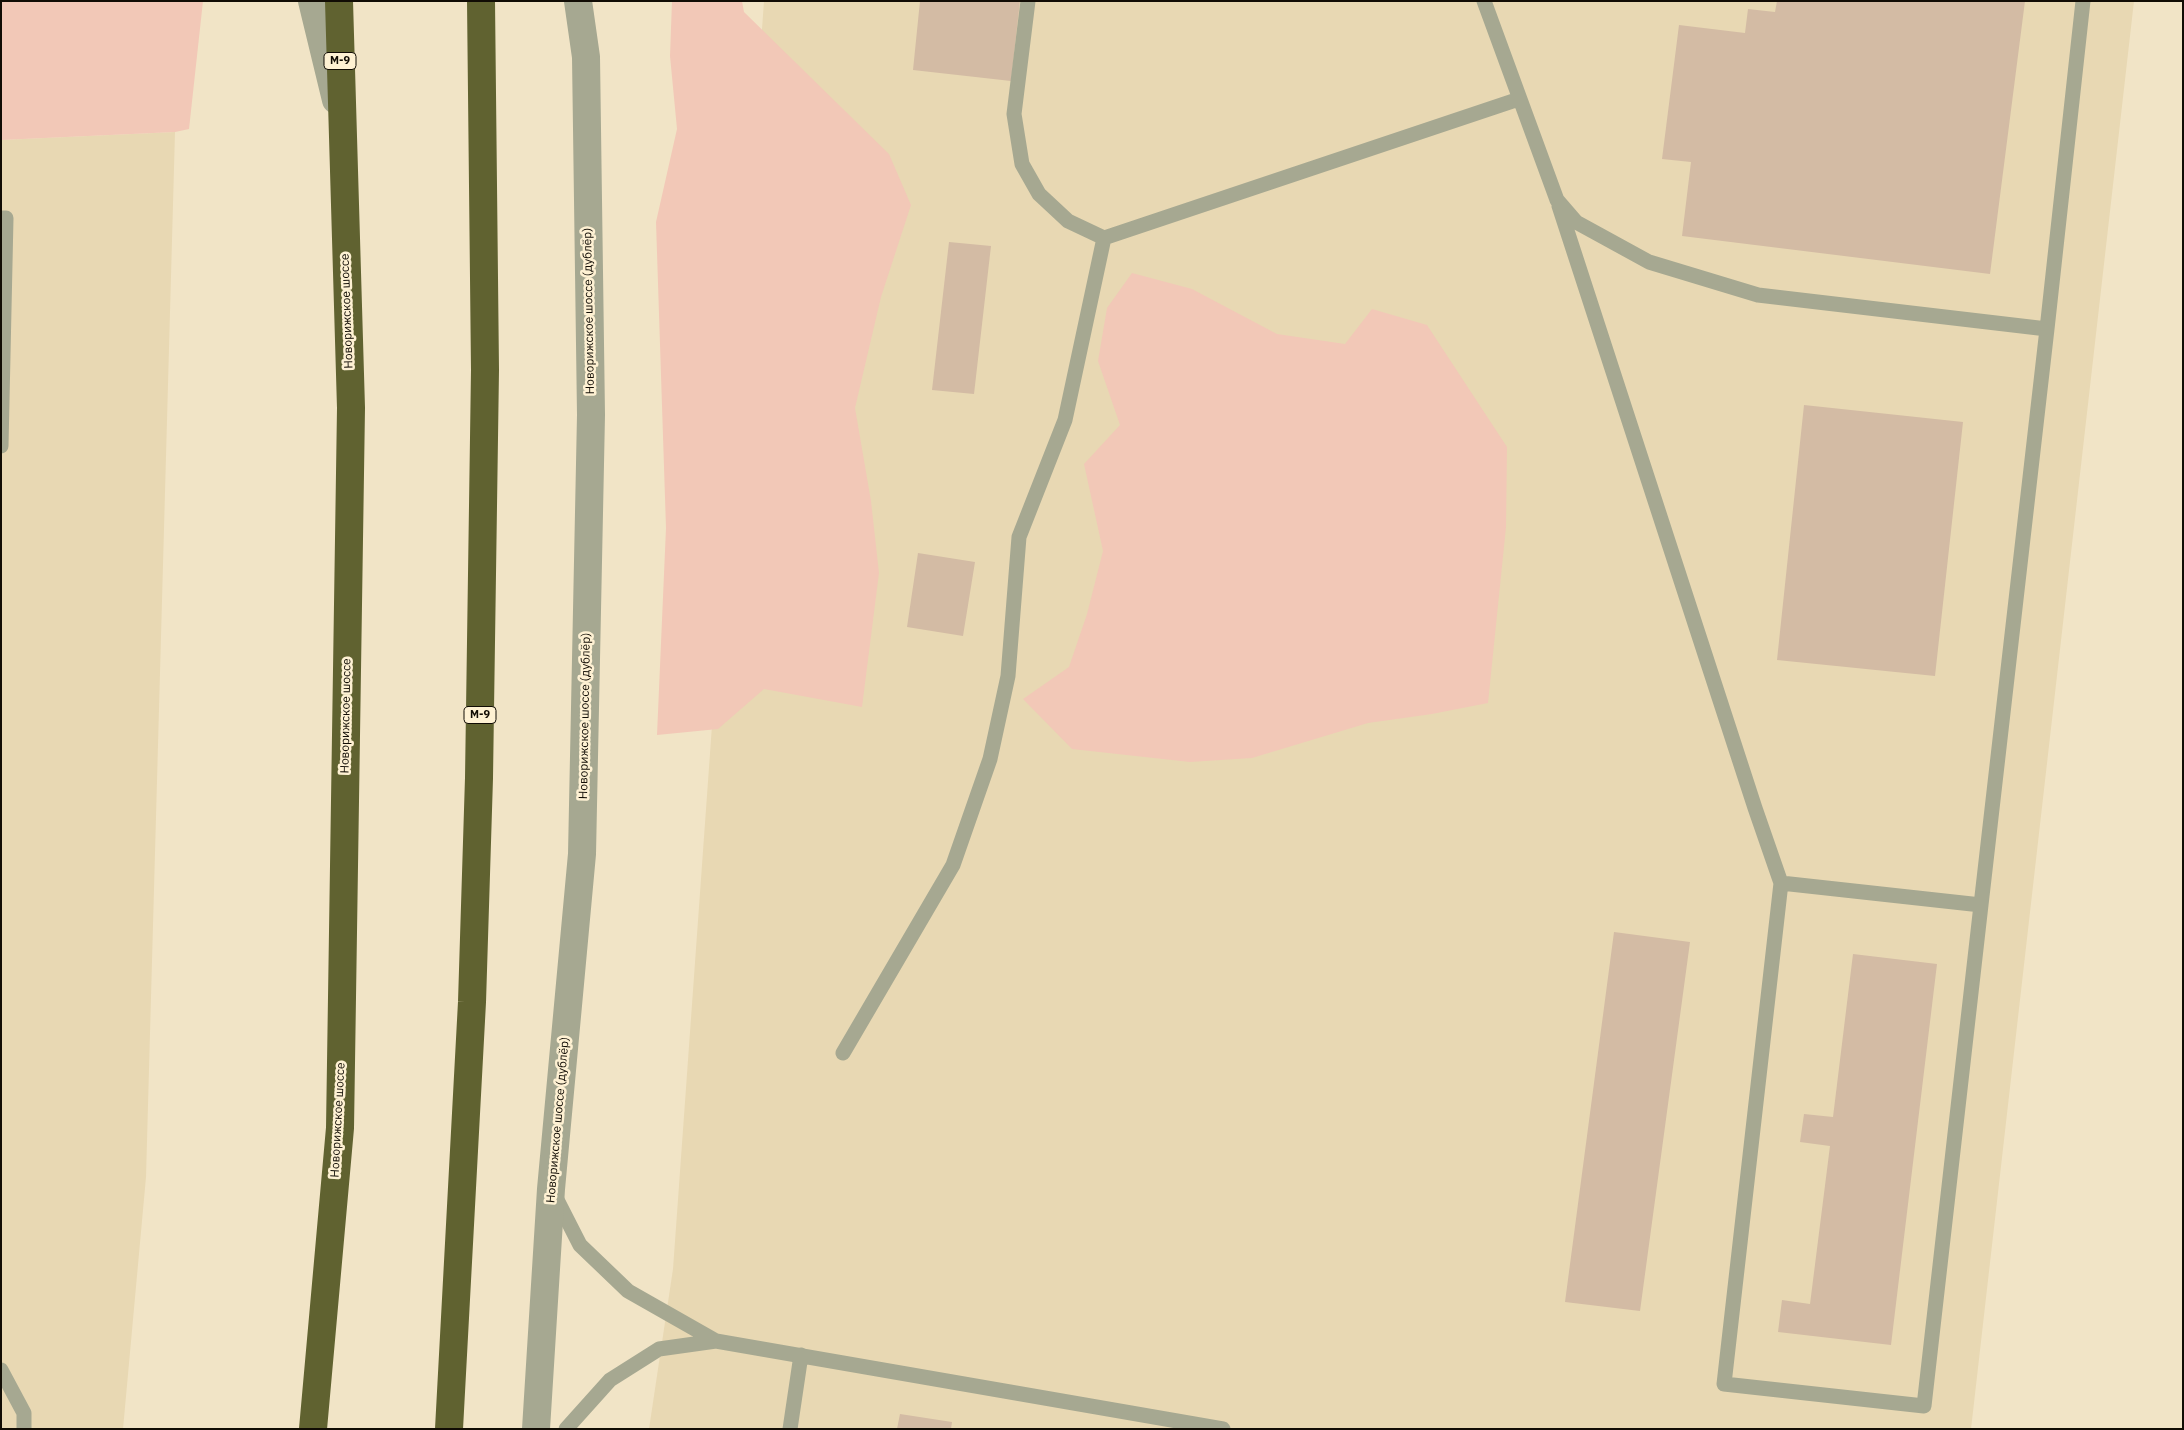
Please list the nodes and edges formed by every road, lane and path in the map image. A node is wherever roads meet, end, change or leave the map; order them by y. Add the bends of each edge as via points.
1 (312, 1) edge
2 (339, 1) edge
3 (481, 1) edge
4 (578, 1) edge
5 (598, 1) edge
6 (1028, 1) edge
7 (1484, 1) edge
8 (2083, 1) edge
9 (586, 57) junction
10 (1519, 98) junction
11 (341, 122) junction
12 (1557, 200) junction
13 (1, 218) edge
14 (1104, 238) junction
15 (2046, 329) junction
16 (1, 446) edge
17 (1781, 883) junction
18 (1981, 905) junction
19 (843, 1053) dead end
20 (551, 1188) junction
21 (716, 1341) junction
22 (801, 1355) junction
23 (1, 1370) edge
24 (24, 1429) edge
25 (313, 1429) edge
26 (450, 1429) edge
27 (536, 1429) edge
28 (566, 1429) edge
29 (790, 1429) edge
30 (1223, 1429) edge

1 - 11 street, М-9
2 - 11 highway, Новорижское шоссе / М-9
3 - 26 highway, М-9 via 485,370 479,768 472,1002
4 - 9 street, Новорижское шоссе (дублёр)
5 - 9 street
6 - 14 lane via 1014,114 1022,164 1039,194 1068,221
7 - 10 lane
8 - 15 lane
9 - 20 street, Новорижское шоссе (дублёр) via 591,415 582,854
10 - 12 lane
10 - 14 lane
11 - 25 highway, Новорижское шоссе / М-9 via 351,408 340,1128
12 - 15 lane via 1576,222 1649,262 1758,295
12 - 17 lane
13 - 16 lane via 6,218
14 - 19 lane via 1065,420 1019,537 1008,676 990,759 953,865
15 - 18 lane
17 - 18 lane
17 - 18 lane via 1724,1384 1857,1399 1924,1406
20 - 21 lane via 580,1245 628,1291
20 - 27 street, Новорижское шоссе (дублёр)
21 - 22 lane
21 - 28 lane via 659,1349 610,1380
22 - 29 lane
22 - 30 lane
23 - 24 lane via 24,1413

